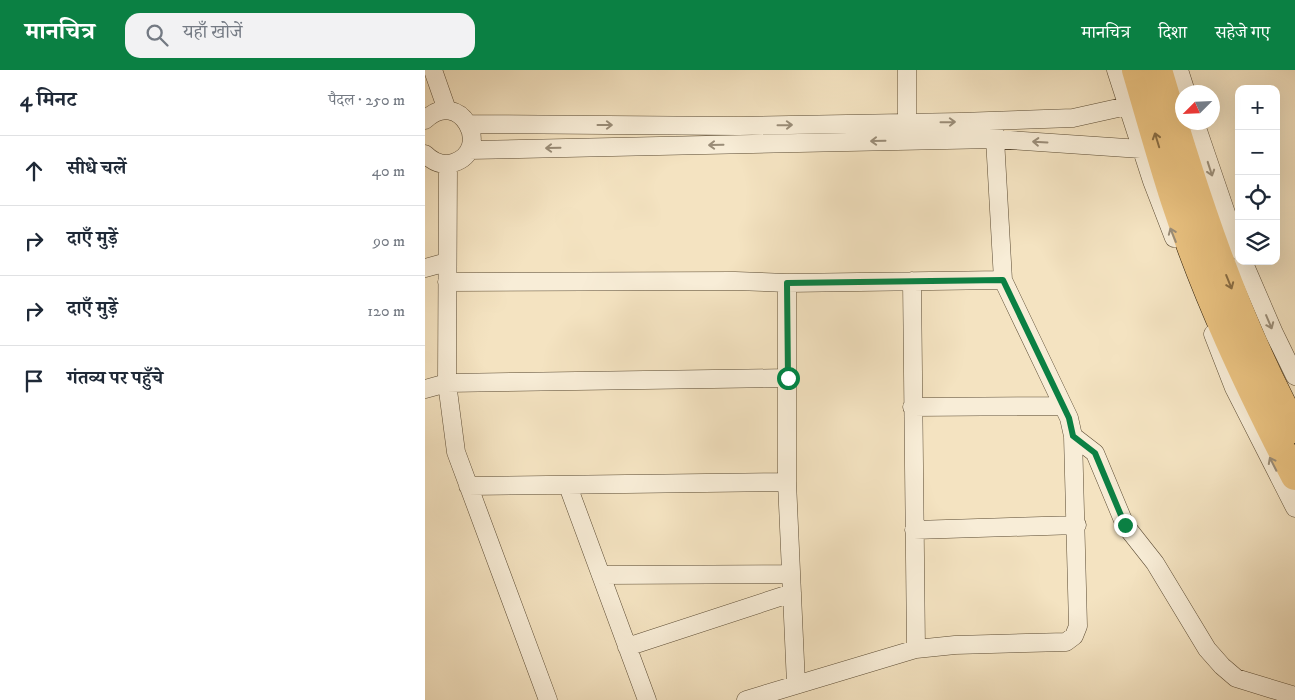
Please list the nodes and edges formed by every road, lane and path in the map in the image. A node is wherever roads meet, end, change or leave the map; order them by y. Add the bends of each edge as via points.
1 (433, 70) edge
2 (907, 70) edge
3 (1116, 70) edge
4 (1136, 70) edge
5 (1158, 70) edge
6 (1179, 70) edge
7 (1184, 85) edge
8 (1127, 106) junction
9 (447, 110) junction
10 (1073, 118) junction
11 (425, 120) edge
12 (994, 121) junction
13 (907, 123) junction
14 (469, 124) junction
15 (1198, 130) edge
16 (995, 139) junction
17 (1073, 143) junction
18 (1141, 149) junction
19 (469, 150) junction
20 (425, 154) edge
21 (448, 164) junction
22 (1235, 238) edge
23 (447, 262) junction
24 (1245, 265) edge
25 (425, 268) edge
26 (1003, 280) junction
27 (912, 281) junction
28 (447, 282) junction
29 (787, 283) junction
30 (1295, 376) edge
31 (788, 378) junction
32 (447, 383) junction
33 (425, 389) edge
34 (1063, 406) junction
35 (913, 407) junction
36 (1295, 429) edge
37 (1073, 436) junction
38 (1295, 476) edge
39 (787, 482) junction
40 (469, 486) junction
41 (568, 486) junction
42 (1295, 508) edge
43 (1077, 525) junction
44 (914, 530) junction
45 (791, 574) junction
46 (601, 576) junction
47 (792, 592) junction
48 (627, 647) junction
49 (916, 649) junction
50 (796, 684) junction
51 (1295, 696) edge
52 (548, 700) edge
53 (647, 700) edge
54 (746, 700) edge

1 - 9 street
2 - 13 street
3 - 8 street
38 -> 4 highway via 1238,360 1207,285 1176,202
5 -> 36 highway via 1190,178 1217,252 1251,337
6 - 7 street
8 - 10 street
8 - 18 street
9 - 11 street
9 - 14 street
10 - 12 street
10 - 17 street
13 -> 12 street
12 - 16 street
14 -> 13 street via 739,126
14 - 19 street via 472,141
15 -> 22 street
17 -> 16 street
16 -> 19 street
16 - 26 street
17 - 18 street
42 -> 18 street via 1234,388
19 - 21 street via 464,157
20 - 21 street via 431,160
21 - 23 street
23 - 25 street
23 - 28 street
24 -> 30 street
26 - 27 street
26 - 34 street
27 - 29 street
27 - 35 street
28 - 29 street
28 - 32 street
29 - 31 street
31 - 32 street
31 - 39 street
32 - 33 street
32 - 40 street via 456,452
34 - 35 street
34 - 37 street
35 - 44 street
37 - 43 street
37 - 51 street via 1095,453 1125,525 1155,563 1217,661 1236,678
39 - 41 street
39 - 45 street
40 - 41 street
40 - 52 street
41 - 46 street
43 - 44 street
43 - 49 street via 1079,626 1074,636 1066,642
44 - 49 street
45 - 46 street
45 - 47 street
46 - 48 street
47 - 48 street
47 - 50 street
48 - 53 street
49 - 50 street
50 - 54 street

